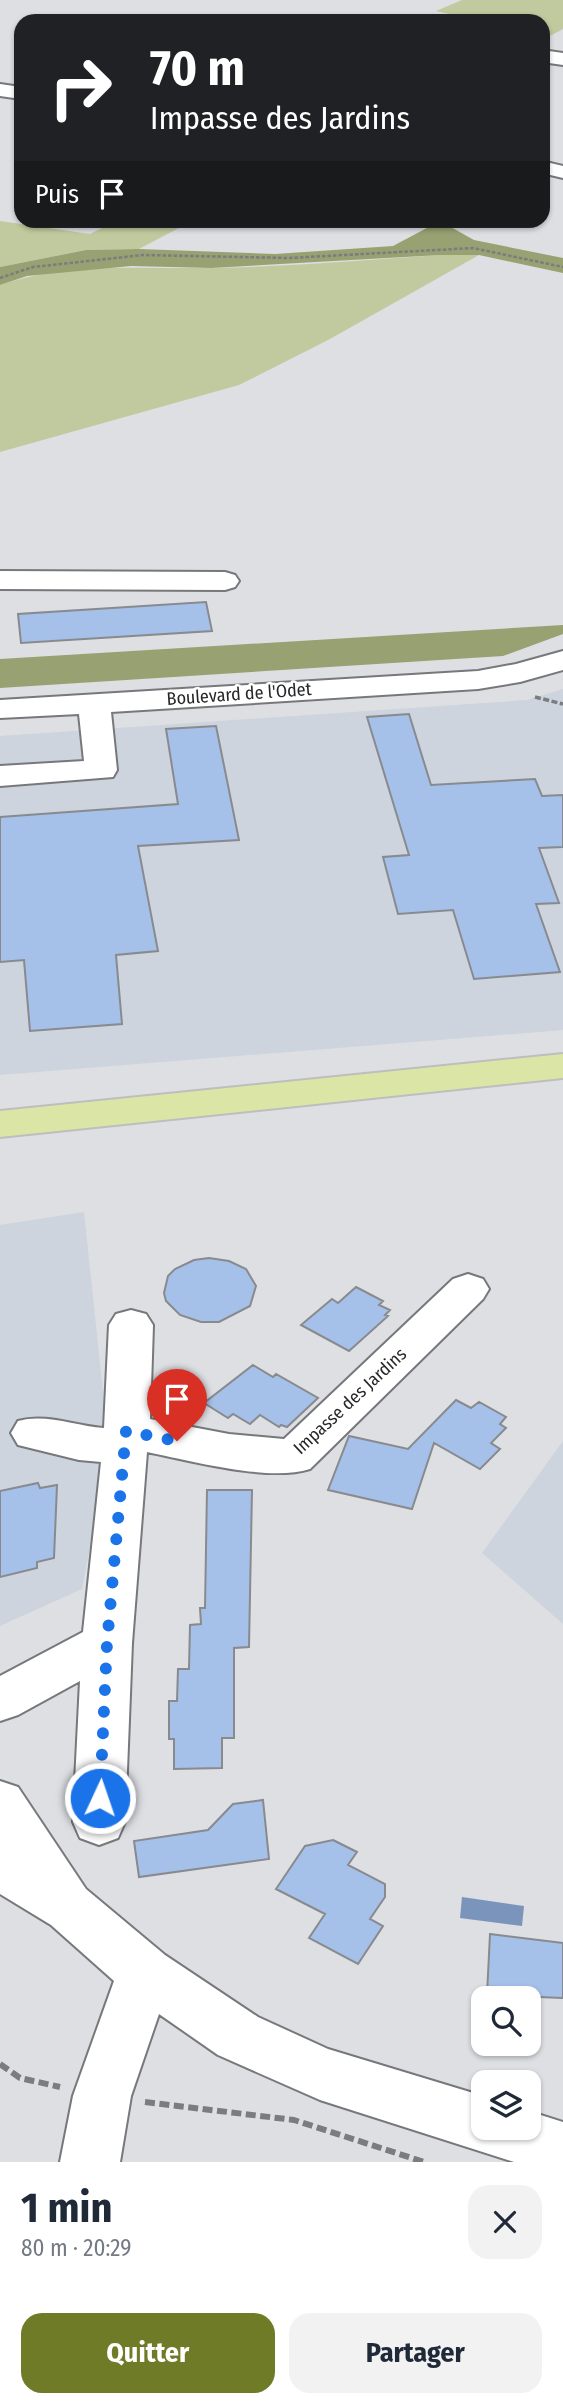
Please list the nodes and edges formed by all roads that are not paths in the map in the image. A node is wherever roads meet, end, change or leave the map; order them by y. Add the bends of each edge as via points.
1 (0, 580) edge
2 (225, 581) dead end
3 (563, 660) edge
4 (478, 680) junction
5 (563, 680) edge
6 (563, 686) edge
7 (94, 703) junction
8 (0, 709) edge
9 (0, 776) edge
10 (563, 1066) edge
11 (0, 1124) edge
12 (468, 1289) dead end
13 (131, 1325) dead end
14 (34, 1433) dead end
15 (125, 1439) junction
16 (107, 1643) junction
17 (0, 1700) edge
18 (0, 1803) edge
19 (99, 1822) dead end
20 (0, 1866) edge
21 (70, 1908) junction
22 (145, 1973) junction
23 (471, 2120) edge
24 (532, 2140) edge
25 (563, 2150) edge
26 (90, 2162) edge

1 - 2 street
3 - 4 street, Boulevard de l'Odet
3 - 5 street, Boulevard de l'Odet via 559,674
4 - 6 street, Boulevard de l'Odet
4 - 7 street, Boulevard de l'Odet
7 - 8 street, Boulevard de l'Odet
7 - 9 street via 101,770
10 - 11 main road
12 - 15 street, Impasse des Jardins via 293,1457
13 - 15 street
14 - 15 street via 79,1443
15 - 16 street
16 - 17 street
16 - 19 street
18 - 21 street
20 - 21 street
21 - 22 street
22 - 23 street via 261,2047 320,2073
22 - 26 street via 102,2096
24 - 25 street

